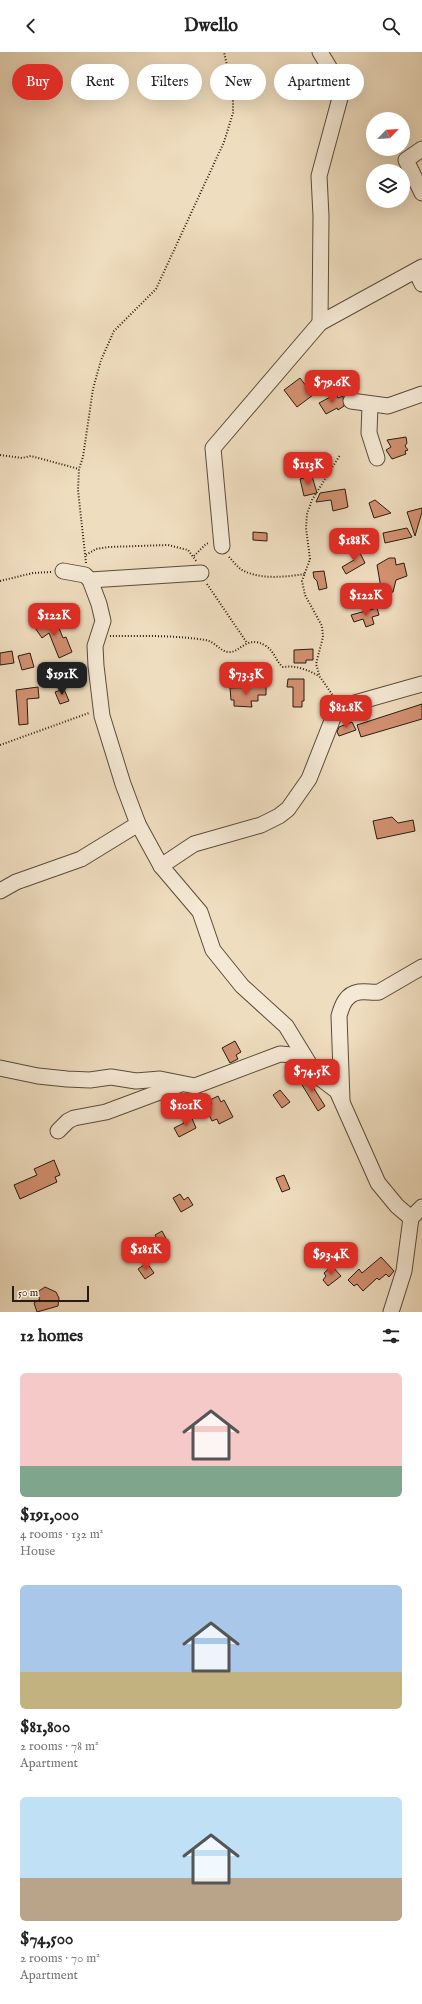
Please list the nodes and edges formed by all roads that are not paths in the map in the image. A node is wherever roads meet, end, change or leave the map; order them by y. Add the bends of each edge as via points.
1 (320, 52) edge
2 (422, 149) edge
3 (422, 193) edge
4 (420, 274) edge
5 (320, 323) junction
6 (422, 394) edge
7 (351, 401) dead end
8 (370, 405) junction
9 (377, 458) dead end
10 (222, 546) road end
11 (63, 571) road end
12 (201, 573) dead end
13 (88, 578) junction
14 (422, 684) edge
15 (138, 824) junction
16 (161, 866) junction
17 (0, 891) edge
18 (422, 967) edge
19 (310, 1066) junction
20 (0, 1068) edge
21 (181, 1084) junction
22 (342, 1100) junction
23 (58, 1130) dead end
24 (422, 1207) edge
25 (412, 1218) junction
26 (391, 1312) edge

1 - 5 street via 338,82 340,98 319,176
2 - 3 street via 406,160
4 - 5 street
5 - 10 street via 213,448
6 - 8 street via 388,406
7 - 8 street
8 - 9 street via 369,433
11 - 13 street
12 - 13 street
13 - 15 street via 103,617 95,646 101,708 106,731
14 - 16 street via 341,706 335,711 309,779 288,809 261,825 194,844
15 - 16 street
15 - 17 street via 82,859 16,882
16 - 19 street via 197,908 213,950 242,986 286,1026
18 - 22 street via 379,992 359,992 351,995 343,1003 339,1016
19 - 21 street via 292,1056 280,1054 198,1085
19 - 22 street via 316,1075 335,1088
20 - 21 street via 67,1080 110,1077 136,1081 160,1079
21 - 23 street via 106,1112 74,1118
22 - 25 street via 378,1183 397,1206
24 - 25 street
25 - 26 street via 404,1271

